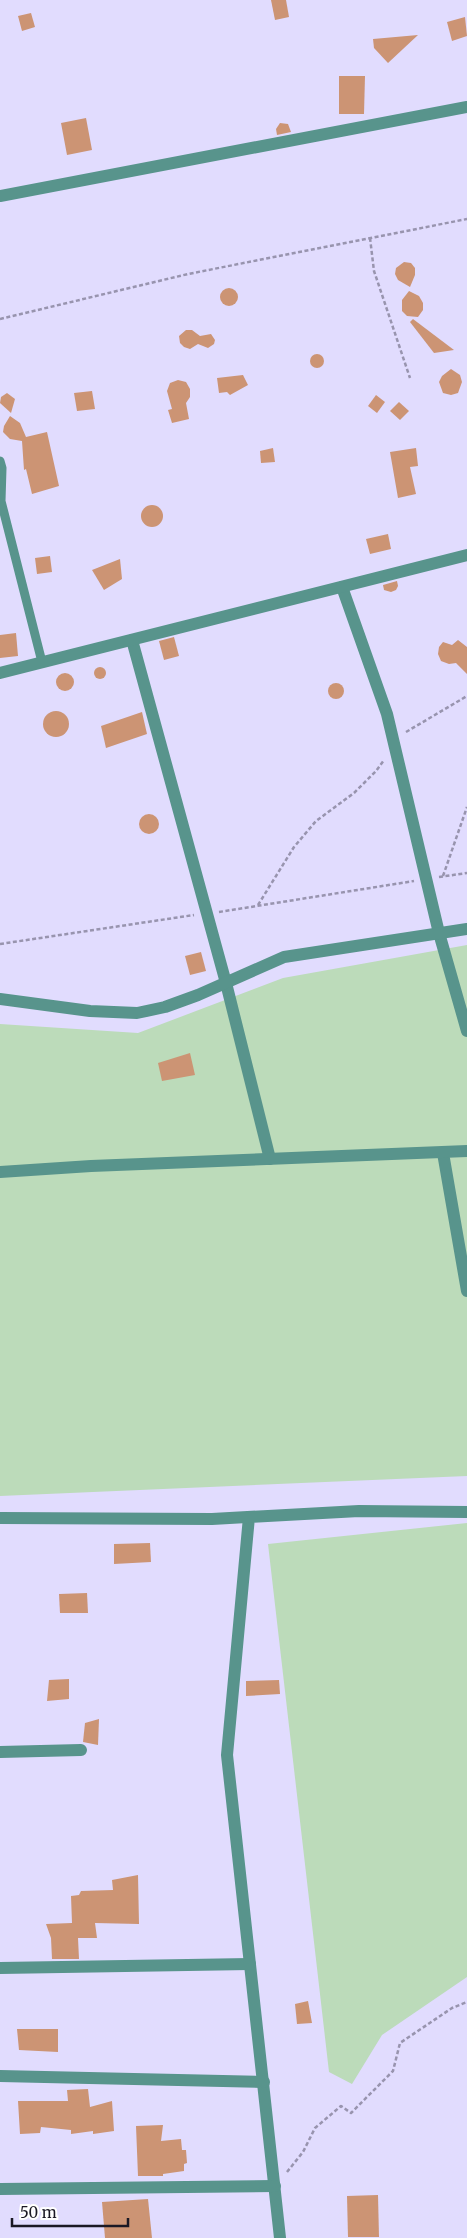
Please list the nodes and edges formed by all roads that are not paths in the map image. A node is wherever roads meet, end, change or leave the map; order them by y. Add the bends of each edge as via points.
1 (467, 107) edge
2 (0, 196) edge
3 (0, 461) edge
4 (467, 555) edge
5 (342, 587) junction
6 (132, 640) junction
7 (42, 662) junction
8 (0, 673) edge
9 (467, 929) edge
10 (439, 933) junction
11 (226, 983) junction
12 (0, 998) edge
13 (467, 1030) edge
14 (467, 1151) edge
15 (443, 1153) junction
16 (270, 1159) junction
17 (0, 1172) edge
18 (467, 1291) edge
19 (467, 1512) edge
20 (249, 1517) junction
21 (0, 1518) edge
22 (81, 1750) dead end
23 (0, 1752) edge
24 (250, 1964) junction
25 (0, 1968) edge
26 (0, 2076) edge
27 (264, 2082) junction
28 (275, 2186) junction
29 (0, 2189) edge
30 (280, 2238) edge

1 - 2 street
3 - 7 lane via 1,501
4 - 5 street
5 - 6 street
5 - 10 street via 387,714
6 - 7 street
6 - 11 street
7 - 8 street
9 - 10 street
10 - 11 street via 284,957
10 - 13 street
11 - 12 street via 174,1004 137,1013 90,1011
11 - 16 street
14 - 15 street
15 - 16 street
15 - 18 street
16 - 17 street
19 - 20 street via 359,1511
20 - 21 street
20 - 24 street via 227,1755
22 - 23 street
24 - 25 street
24 - 27 street
26 - 27 street
27 - 28 street
28 - 29 street
28 - 30 street

